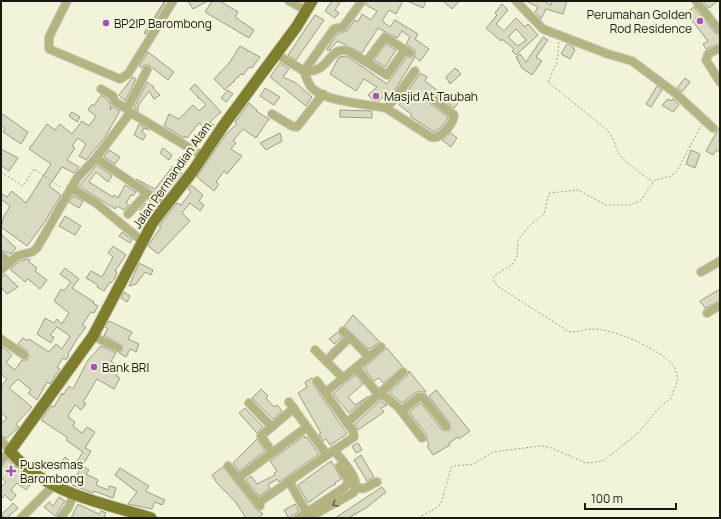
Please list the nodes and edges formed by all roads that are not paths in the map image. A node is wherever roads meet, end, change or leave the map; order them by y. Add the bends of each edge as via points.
1 (67, 1) edge
2 (173, 1) edge
3 (289, 1) edge
4 (362, 1) edge
5 (516, 1) edge
6 (696, 1) edge
7 (307, 4) edge
8 (720, 15) edge
9 (712, 20) junction
10 (719, 30) dead end
11 (720, 48) edge
12 (276, 54) junction
13 (366, 62) junction
14 (147, 70) dead end
15 (415, 71) dead end
16 (304, 72) junction
17 (720, 82) edge
18 (101, 89) dead end
19 (323, 94) junction
20 (429, 96) dead end
21 (386, 108) junction
22 (129, 111) junction
23 (272, 114) dead end
24 (713, 128) dead end
25 (202, 156) junction
26 (96, 158) junction
27 (70, 191) junction
28 (147, 193) junction
29 (164, 207) junction
30 (128, 214) dead end
31 (142, 241) junction
32 (1, 255) edge
33 (720, 261) edge
34 (9, 262) junction
35 (1, 270) edge
36 (701, 272) dead end
37 (720, 305) edge
38 (707, 313) dead end
39 (343, 331) dead end
40 (93, 336) junction
41 (350, 337) junction
42 (1, 339) edge
43 (381, 347) dead end
44 (118, 348) dead end
45 (315, 350) dead end
46 (24, 355) dead end
47 (368, 356) junction
48 (326, 361) junction
49 (356, 368) junction
50 (403, 372) dead end
51 (343, 378) junction
52 (317, 381) dead end
53 (326, 392) junction
54 (379, 395) junction
55 (249, 403) dead end
56 (401, 412) junction
57 (347, 423) junction
58 (272, 426) junction
59 (446, 426) dead end
60 (308, 428) junction
61 (422, 438) dead end
62 (1, 440) edge
63 (10, 451) junction
64 (272, 452) junction
65 (330, 452) junction
66 (1, 460) edge
67 (228, 466) dead end
68 (238, 478) junction
69 (289, 481) junction
70 (349, 482) junction
71 (377, 482) dead end
72 (53, 486) junction
73 (357, 486) junction
74 (74, 494) junction
75 (308, 516) edge
76 (21, 518) edge
77 (60, 518) edge
78 (151, 518) edge
79 (298, 518) edge

1 - 2 street via 49,37 49,49 120,79 128,74
3 - 7 street
4 - 16 street via 342,27 334,29
5 - 24 street via 543,29 608,54 628,58 675,93
6 - 9 street
7 - 12 main road, Jalan Permandian Alam
8 - 9 street
9 - 10 street
11 - 17 street via 708,54 706,60
12 - 16 street
12 - 25 main road, Jalan Permandian Alam
13 - 13 street via 387,75 407,52 384,37
13 - 16 street via 348,51 339,50 318,70
14 - 22 street
15 - 21 street
16 - 19 street via 312,88
18 - 22 street
19 - 21 street via 335,99
19 - 23 street via 297,127
20 - 21 street via 454,115 441,136 436,138
22 - 25 street
22 - 26 street
25 - 29 main road, Jalan Permandian Alam
26 - 27 street
26 - 28 street
27 - 31 street via 96,203
27 - 34 street via 37,248 32,252 22,253
28 - 29 street
28 - 30 street
29 - 31 main road, Jalan Permandian Alam
31 - 40 main road, Jalan Permandian Alam
32 - 34 street
33 - 36 street
34 - 35 street
37 - 38 street
39 - 41 street
40 - 44 street
40 - 63 main road, Jalan Permandian Alam
41 - 47 street
41 - 48 street
42 - 46 street
43 - 47 street
45 - 48 street
47 - 49 street
48 - 51 street
49 - 51 street
49 - 54 street
50 - 54 street
51 - 53 street
52 - 53 street
53 - 57 street
54 - 56 street via 386,397
54 - 57 street
55 - 58 street
56 - 59 street via 419,397 423,397
56 - 61 street
57 - 65 street via 354,437
58 - 60 street via 291,405
58 - 64 street via 261,437
60 - 64 street
60 - 65 street
62 - 63 street
63 - 66 street
63 - 72 main road via 22,464
64 - 68 street
65 - 69 street
65 - 70 street
65 - 73 street via 356,480
67 - 68 street
68 - 69 street via 259,505
69 - 75 street
70 - 73 street
70 - 75 street
71 - 73 street via 364,488
72 - 74 main road
72 - 76 street
73 -> 75 street via 353,493
74 - 77 street
74 - 78 main road
75 - 79 street

